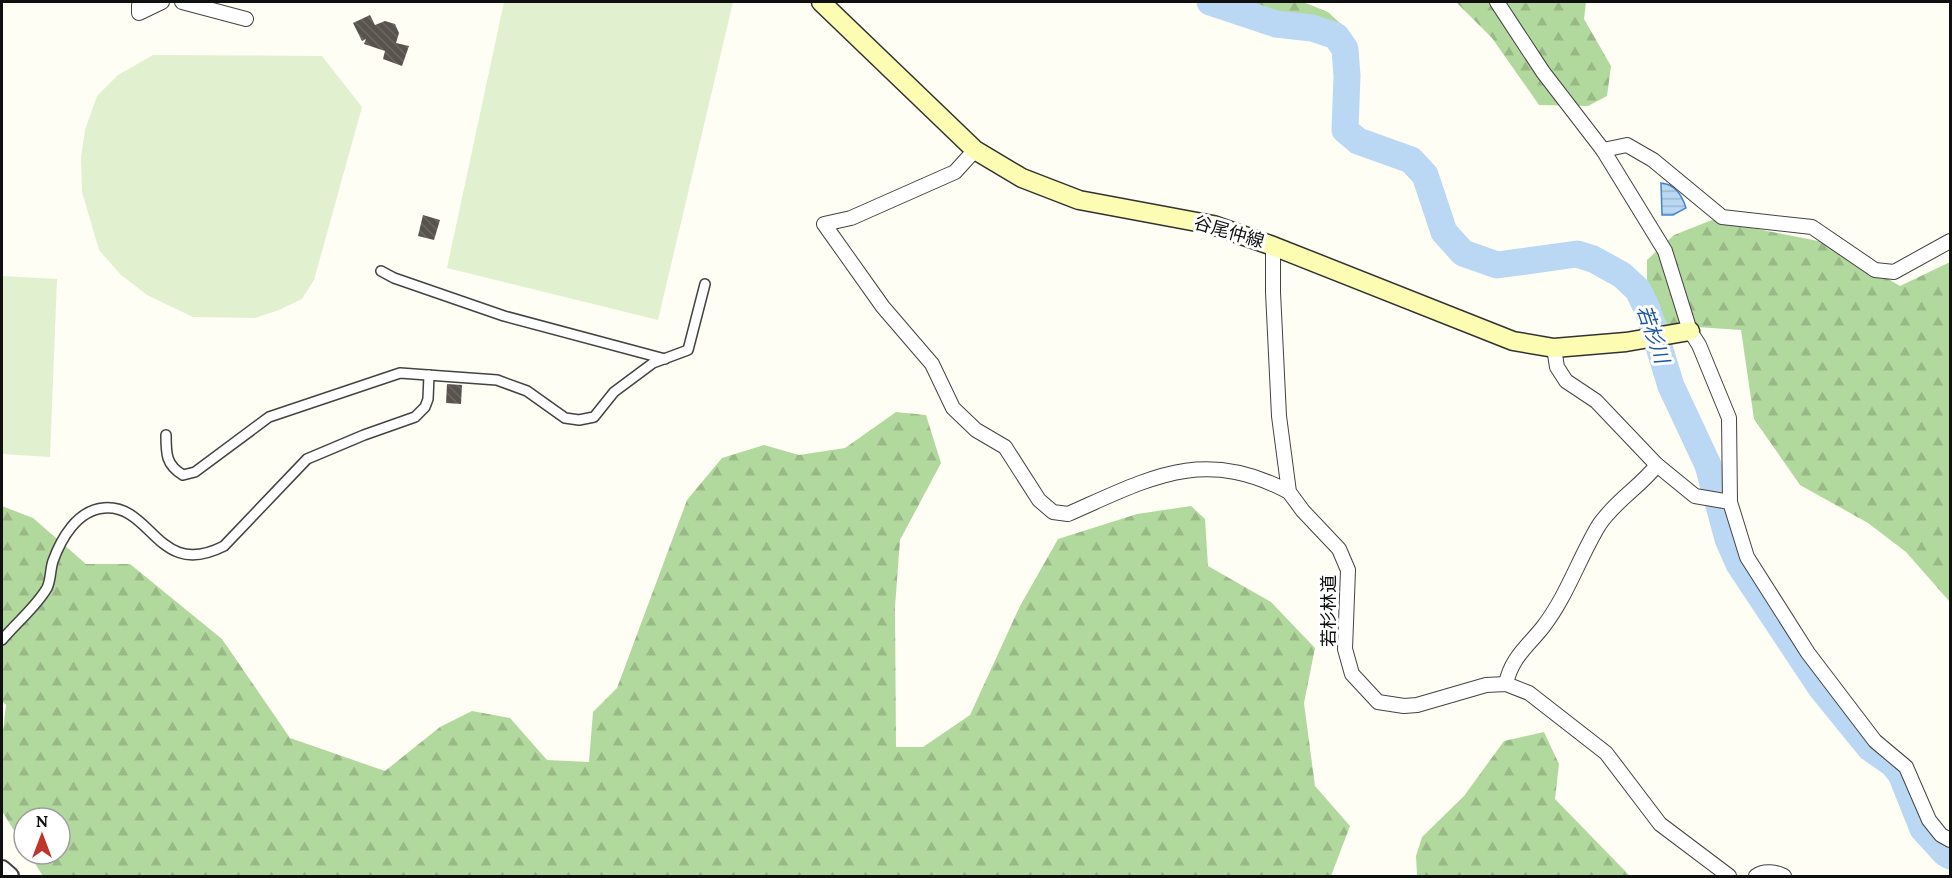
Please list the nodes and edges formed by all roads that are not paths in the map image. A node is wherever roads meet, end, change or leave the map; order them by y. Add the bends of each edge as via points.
1 (144, 2) edge
2 (162, 2) edge
3 (182, 2) edge
4 (821, 2) edge
5 (1497, 2) edge
6 (246, 19) dead end
7 (975, 150) junction
8 (1604, 150) junction
9 (1950, 241) edge
10 (1274, 246) junction
11 (381, 271) dead end
12 (705, 284) dead end
13 (1682, 333) junction
14 (1554, 348) junction
15 (665, 359) junction
16 (429, 375) junction
17 (165, 435) dead end
18 (1657, 465) junction
19 (1289, 492) junction
20 (1728, 502) junction
21 (2, 640) edge
22 (1506, 684) junction
23 (1950, 840) edge
24 (2, 869) edge
25 (10, 876) edge
26 (1729, 876) edge
27 (1756, 876) edge
28 (1784, 876) edge

1 - 2 street via 140,4 140,13
3 - 6 street
4 - 7 main road, 谷尾仲線
5 - 8 street via 1543,72
7 - 10 main road, 谷尾仲線 via 1022,178 1079,200 1214,225
7 - 19 street via 956,172 851,218 824,224 883,307 932,364 953,408 976,430 1005,447 1039,500 1053,512 1068,514 1184,469 1219,467 1266,480
8 - 9 street via 1627,145 1653,160 1722,217 1812,227 1875,270 1894,272
8 - 13 street via 1665,251
10 - 14 main road, 谷尾仲線 via 1513,341
10 - 19 street via 1279,416
11 - 15 street via 504,316
12 - 15 street via 688,350
13 - 14 main road, 谷尾仲線
13 - 20 street via 1699,345 1729,418
14 - 18 street via 1557,367 1566,381 1596,401
15 - 16 street via 653,363 614,392 594,417 579,420 565,418 527,391 496,380
16 - 17 street via 400,373 269,417 195,472 183,475 166,458
16 - 21 street via 428,399 415,417 307,459 224,546 211,552 176,552 121,509 89,512 76,521 63,539 52,562 47,587
18 - 20 street via 1695,496
18 - 22 street via 1600,525 1543,627 1512,664
19 - 22 street, 若杉林道 via 1339,549 1348,570 1346,650 1352,674 1365,691 1378,702 1404,706 1486,685
20 - 23 street via 1747,557 1808,653 1875,741 1906,767 1929,820
22 - 26 street via 1529,693 1606,753 1660,824
24 - 25 street
27 - 28 street

